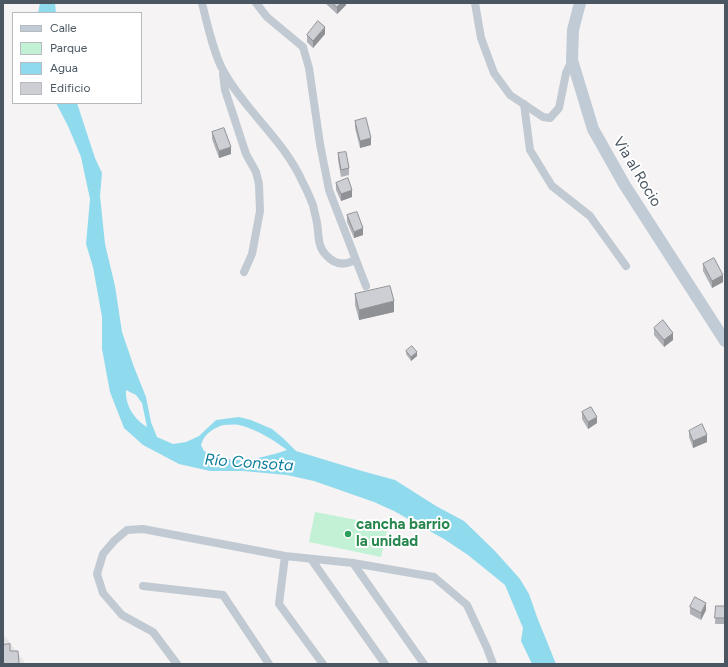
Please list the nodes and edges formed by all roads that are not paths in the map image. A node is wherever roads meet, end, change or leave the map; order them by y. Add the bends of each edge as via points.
1 (202, 3) edge
2 (256, 3) edge
3 (476, 3) edge
4 (580, 3) edge
5 (572, 60) junction
6 (223, 71) junction
7 (524, 104) junction
8 (355, 260) junction
9 (626, 266) dead end
10 (244, 272) dead end
11 (366, 286) dead end
12 (725, 341) edge
13 (285, 556) junction
14 (311, 559) junction
15 (353, 563) junction
16 (143, 586) dead end
17 (177, 664) edge
18 (269, 664) edge
19 (323, 664) edge
20 (385, 664) edge
21 (424, 664) edge
22 (493, 664) edge

1 - 6 street
2 - 8 street via 267,18 303,47 309,68 329,190
3 - 7 street via 481,38 494,73 510,95
4 - 5 main road, Via al Rocio via 572,30
5 - 7 street via 566,73 559,108 550,118 542,117
5 - 12 main road, Via al Rocio via 593,129 624,184
6 - 8 street via 285,152 303,181 312,204 319,242 324,253 334,262 343,264
6 - 10 street via 225,90 246,154 256,172 259,184 260,211 252,254
7 - 9 street via 530,150 552,186 590,216
8 - 11 street
13 - 14 street
13 - 17 street via 143,529 126,530 114,541 103,554 97,574 103,593 122,615 153,632
13 - 19 street via 279,604
14 - 15 street
14 - 20 street
15 - 21 street
15 - 22 street via 434,577 467,605
16 - 18 street via 223,595

